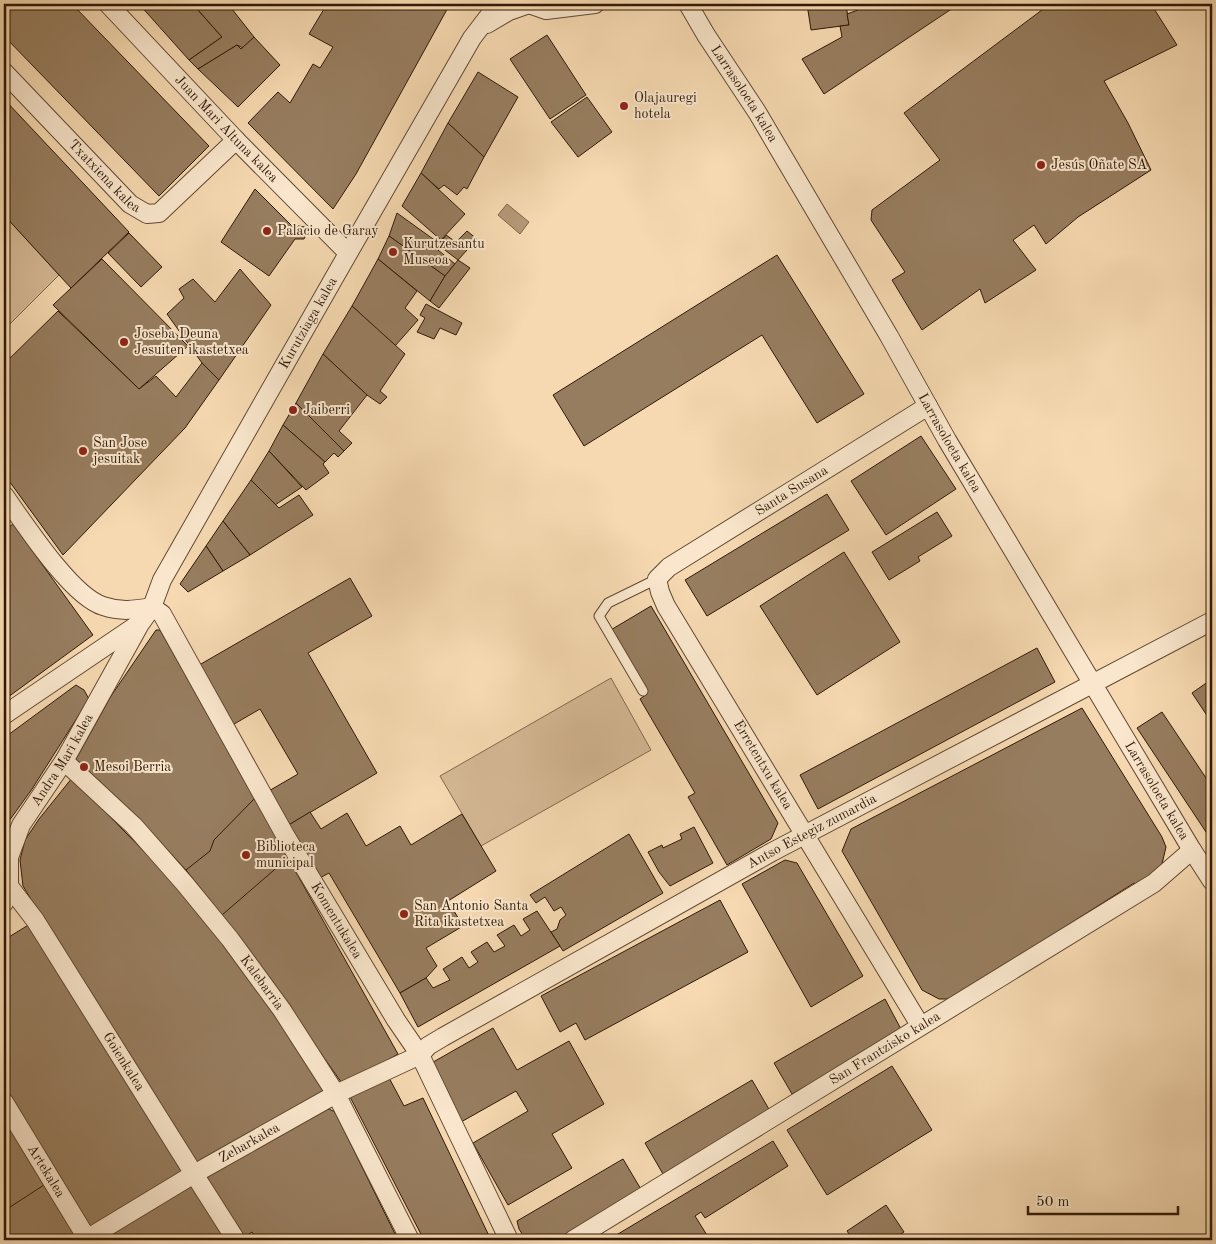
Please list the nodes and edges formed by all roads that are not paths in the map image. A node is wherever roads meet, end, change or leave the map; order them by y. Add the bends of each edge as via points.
1 (108, 4) edge
2 (498, 4) edge
3 (529, 4) edge
4 (596, 4) edge
5 (688, 4) edge
6 (482, 26) junction
7 (4, 72) edge
8 (236, 140) junction
9 (348, 253) junction
10 (928, 406) junction
11 (7, 507) edge
12 (657, 579) junction
13 (152, 607) junction
14 (1212, 621) edge
15 (140, 624) junction
16 (1093, 683) junction
17 (644, 691) dead end
18 (4, 715) edge
19 (64, 761) junction
20 (804, 835) junction
21 (1192, 850) junction
22 (6, 867) edge
23 (1212, 881) edge
24 (9, 886) junction
25 (4, 903) edge
26 (920, 1025) junction
27 (420, 1055) junction
28 (336, 1094) junction
29 (4, 1102) edge
30 (194, 1174) junction
31 (87, 1240) edge
32 (236, 1240) edge
33 (410, 1240) edge
34 (510, 1240) edge
35 (573, 1240) edge

1 - 8 street, Juan Mari Altuna kalea
2 - 6 street, Kurutziaga kalea
3 - 4 street via 546,10
3 - 6 street, Kurutziaga kalea
5 - 10 street, Larrasoloeta kalea via 758,112
6 - 9 street, Kurutziaga kalea via 472,38
7 - 8 street, Txatxiena kalea via 130,204 147,214 160,213
8 - 9 street, Juan Mari Altuna kalea
9 - 13 street, Kurutziaga kalea via 162,580
10 - 12 street, Santa Susana via 669,567
10 - 16 street, Larrasoloeta kalea
11 - 13 street via 68,581 83,594 101,606 125,611
12 - 17 lane via 608,603 599,616
12 - 20 street, Erretentxu kalea via 666,606
13 - 15 street, Kurutziaga kalea
13 - 27 street, Komentukalea via 162,614 286,835
14 - 16 street, Antso Estegiz zumardia
15 - 18 street
15 - 19 street, Andra Mari kalea
16 - 20 street, Antso Estegiz zumardia
16 - 21 street, Larrasoloeta kalea
19 - 22 street, Andra Mari kalea via 22,825
19 - 28 street, Kalebarria via 134,826 230,939 282,1010
20 - 26 street, Erretentxu kalea
20 - 27 street, Antso Estegiz zumardia via 443,1037
21 - 23 street, Larrasoloeta kalea
21 - 26 street, San Frantzisko kalea via 1154,883
22 - 24 street, Andra Mari kalea
24 - 25 street, Andra Mari kalea
24 - 30 street, Goienkalea via 35,920
26 - 35 street, San Frantzisko kalea
27 - 28 street, Zeharkalea
27 - 34 street, Komentukalea
28 - 30 street, Zeharkalea
28 - 33 street, Kalebarria
29 - 31 street, Artekalea
30 - 31 street, Zeharkalea
30 - 32 street, Goienkalea

